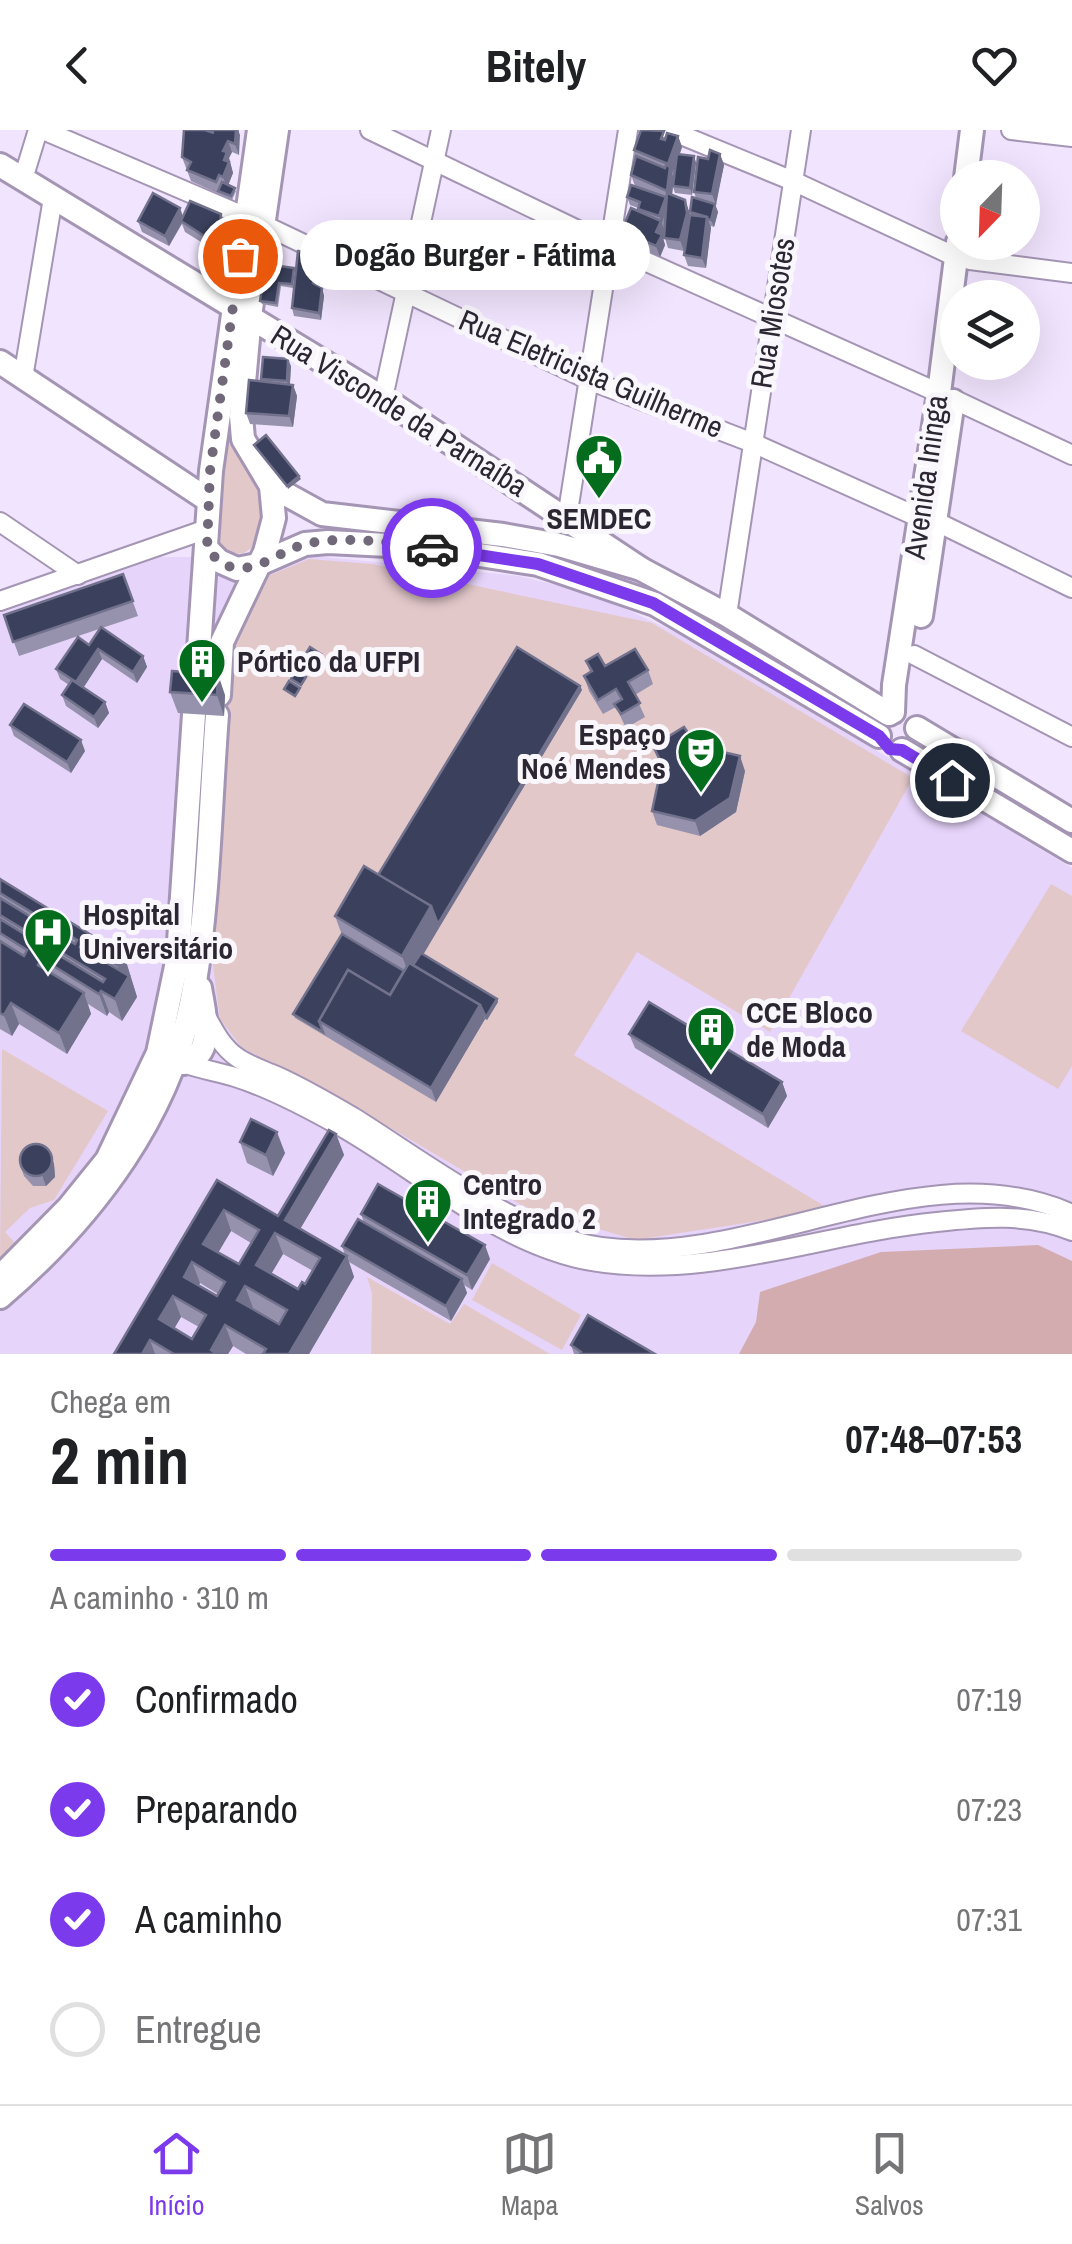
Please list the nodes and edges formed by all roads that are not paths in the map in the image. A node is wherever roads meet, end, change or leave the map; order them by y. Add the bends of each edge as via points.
1 (40, 130) edge
2 (259, 130) edge
3 (277, 130) edge
4 (370, 130) edge
5 (441, 130) edge
6 (628, 130) edge
7 (668, 130) edge
8 (800, 130) edge
9 (972, 130) edge
10 (986, 130) edge
11 (1011, 130) edge
12 (1072, 138) edge
13 (435, 160) junction
14 (968, 160) edge
15 (982, 160) edge
16 (0, 165) edge
17 (23, 179) junction
18 (793, 182) junction
19 (53, 198) junction
20 (255, 221) junction
21 (940, 241) edge
22 (609, 246) junction
23 (963, 260) edge
24 (1008, 260) edge
25 (1072, 273) edge
26 (407, 292) junction
27 (241, 311) junction
28 (772, 316) junction
29 (0, 362) edge
30 (23, 378) junction
31 (590, 380) junction
32 (952, 380) edge
33 (946, 396) junction
34 (384, 398) junction
35 (752, 442) junction
36 (1072, 455) edge
37 (271, 486) junction
38 (208, 500) junction
39 (567, 518) junction
40 (929, 520) junction
41 (0, 522) edge
42 (429, 537) junction
43 (207, 539) junction
44 (257, 565) junction
45 (641, 569) junction
46 (78, 575) junction
47 (666, 582) junction
48 (1072, 588) edge
49 (0, 600) edge
50 (655, 604) junction
51 (727, 615) junction
52 (907, 653) junction
53 (206, 704) junction
54 (902, 717) junction
55 (879, 736) junction
56 (1072, 737) edge
57 (902, 750) junction
58 (202, 758) junction
59 (1072, 821) edge
60 (1072, 851) edge
61 (196, 970) junction
62 (203, 1007) junction
63 (172, 1055) junction
64 (208, 1071) junction
65 (160, 1092) junction
66 (1072, 1214) edge
67 (1072, 1231) edge
68 (0, 1278) edge
69 (0, 1297) edge

1 - 17 street
1 - 20 street, Rua Eletricista Guilherme
2 - 20 main road
3 - 20 main road
4 - 13 street
5 - 13 street
6 - 22 street
7 - 18 street
8 - 18 street, Rua Miosotes
9 - 14 main road
10 - 15 main road
11 - 12 street
13 - 22 street
13 - 26 street
16 - 17 main road, Rua Visconde da Parnaíba
17 - 19 main road, Rua Visconde da Parnaíba
18 - 21 street
18 - 28 street, Rua Miosotes
19 - 27 main road, Rua Visconde da Parnaíba
19 - 30 street
20 - 26 street, Rua Eletricista Guilherme
20 - 27 main road
22 - 28 street
22 - 31 street
23 - 33 main road, Avenida Ininga
24 - 25 street
26 - 31 street, Rua Eletricista Guilherme
26 - 34 street
27 - 34 main road, Rua Visconde da Parnaíba
27 - 37 main road via 241,428
27 - 38 main road
28 - 33 street
28 - 35 street, Rua Miosotes
29 - 30 main road
30 - 38 main road
31 - 35 street, Rua Eletricista Guilherme
31 - 39 street
32 - 33 main road, Avenida Ininga
33 - 36 street
33 - 40 main road, Avenida Ininga
34 - 39 main road, Rua Visconde da Parnaíba
35 - 40 street, Rua Eletricista Guilherme
35 - 51 street, Rua Miosotes
37 - 42 main road via 322,514
37 - 44 main road via 274,518
38 - 43 main road
39 - 45 main road, Rua Visconde da Parnaíba
40 - 48 street, Rua Eletricista Guilherme
40 - 52 main road, Avenida Ininga
41 - 46 street
42 - 44 main road via 305,544
42 - 45 main road via 559,545
42 - 50 main road via 538,564
43 - 44 main road via 229,567
43 - 46 street
43 - 53 main road
44 - 53 main road via 222,642
45 - 47 main road
46 - 49 street
47 - 50 main road
47 - 51 main road
50 - 55 main road
51 - 54 main road
52 - 54 main road, Avenida Ininga
52 - 56 street
53 - 58 main road
54 - 55 main road via 880,723
54 - 57 main road via 916,740
54 - 59 main road
55 - 57 main road
57 - 60 main road
58 - 61 main road
58 - 63 main road
61 - 62 main road
61 - 63 main road
62 - 63 main road via 202,1052 193,1061
62 - 66 street via 236,1057 323,1099 518,1219 596,1246 683,1249 858,1206 946,1196 1030,1200
63 - 64 street
63 - 65 main road
63 - 68 main road via 107,1160
64 - 65 main road
64 - 67 street via 258,1085 338,1125 509,1232 595,1262 686,1264 977,1218 1033,1219
65 - 69 main road via 121,1169

